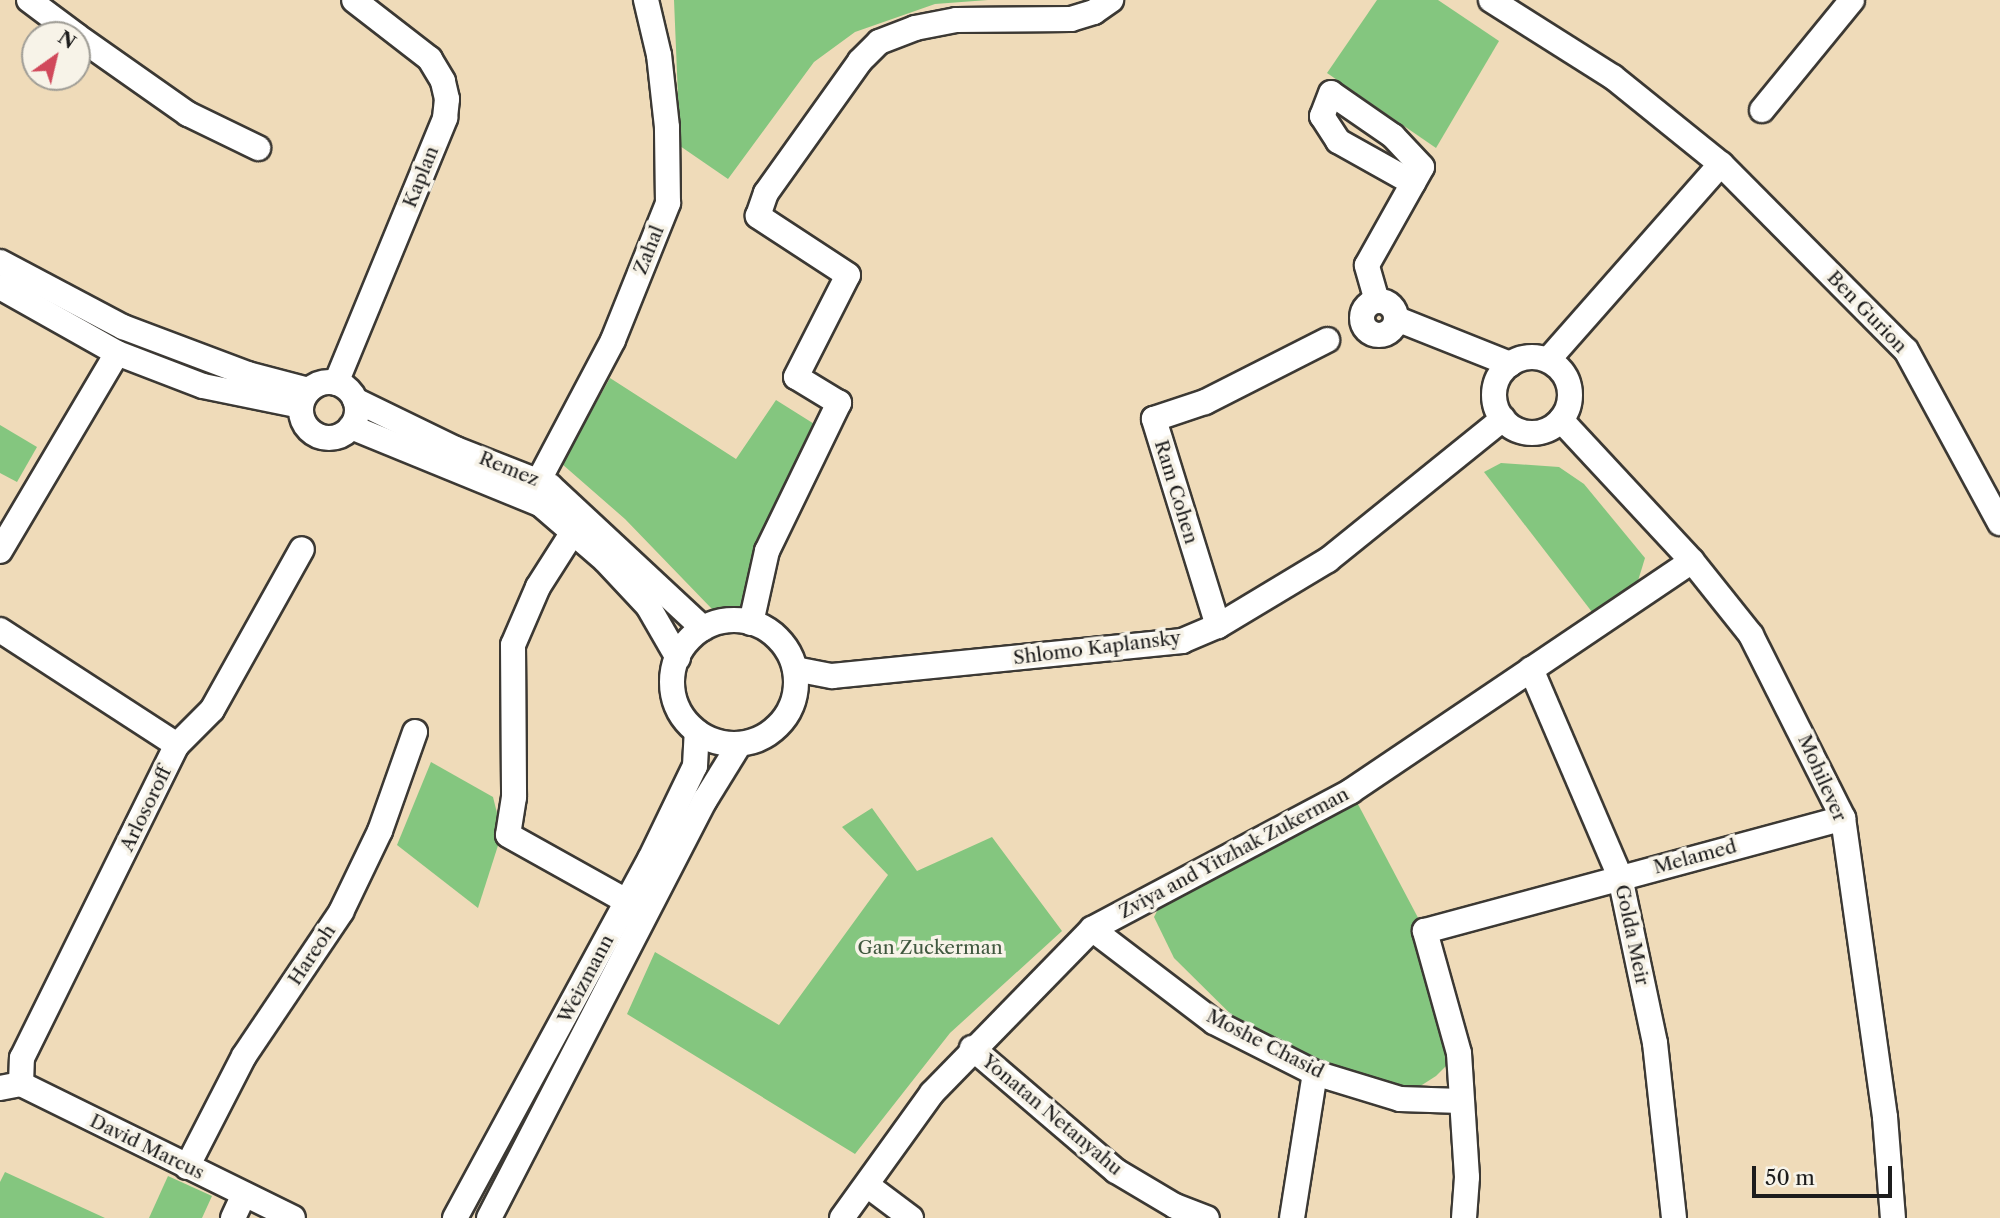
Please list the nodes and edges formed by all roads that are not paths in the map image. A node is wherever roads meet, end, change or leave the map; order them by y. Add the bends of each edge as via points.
1 (29, 0) edge
2 (354, 0) edge
3 (646, 0) edge
4 (1111, 0) edge
5 (1491, 0) edge
6 (1852, 0) edge
7 (57, 21) edge
8 (91, 46) edge
9 (1762, 110) dead end
10 (258, 148) dead end
11 (1721, 164) junction
12 (1417, 175) dead end
13 (0, 262) edge
14 (0, 287) edge
15 (1327, 340) dead end
16 (117, 353) junction
17 (1548, 360) junction
18 (1505, 370) junction
19 (336, 383) junction
20 (305, 398) junction
21 (355, 400) junction
22 (1503, 419) junction
23 (1561, 420) junction
24 (351, 427) junction
25 (539, 480) junction
26 (2000, 523) edge
27 (573, 532) junction
28 (302, 549) dead end
29 (0, 551) edge
30 (1692, 561) junction
31 (751, 623) junction
32 (1218, 626) junction
33 (703, 628) junction
34 (0, 630) edge
35 (678, 658) junction
36 (795, 669) junction
37 (1531, 669) junction
38 (832, 677) junction
39 (796, 695) junction
40 (697, 732) junction
41 (415, 733) dead end
42 (739, 745) junction
43 (177, 746) junction
44 (1843, 818) junction
45 (1620, 877) junction
46 (628, 902) junction
47 (1092, 929) junction
48 (972, 1048) junction
49 (1315, 1073) junction
50 (10, 1086) edge
51 (1461, 1101) junction
52 (187, 1167) junction
53 (867, 1185) junction
54 (244, 1194) junction
55 (233, 1218) edge
56 (293, 1218) edge
57 (454, 1218) edge
58 (489, 1218) edge
59 (842, 1218) edge
60 (911, 1218) edge
61 (1207, 1218) edge
62 (1292, 1218) edge
63 (1464, 1218) edge
64 (1674, 1218) edge
65 (1893, 1218) edge

1 - 7 street
2 - 19 street, Kaplan via 429,59 443,81 447,99 445,118
3 - 25 street, Zahal via 662,79 668,203 613,340
4 - 31 street via 1094,12 1071,19 956,20 915,28 879,42 860,61 781,170 758,216 848,275 796,377 839,403 767,551
5 - 11 street, Ben Gurion via 1613,78
6 - 9 street
8 - 10 street via 188,114
11 - 17 street
11 - 26 street, Ben Gurion via 1906,350
12 - 18 street via 1367,265 1377,301 1393,308 1392,327
13 - 20 street via 122,327
14 - 16 street
15 - 32 street, Ram Cohen via 1205,401 1154,419
16 - 20 street via 203,386
16 - 29 street
17 - 18 street via 1522,358
17 - 23 street via 1565,376 1569,387
18 - 22 street via 1495,398
19 - 20 street via 321,383
19 - 21 street
20 - 24 street via 305,424 318,435 336,437
21 - 24 street
21 - 25 street, Remez via 456,449
22 - 23 street via 1513,427 1538,432
22 - 32 street, Shlomo Kaplansky via 1328,560
23 - 30 street, Mohilever
24 - 27 street, Remez via 540,504
25 - 33 street, Remez via 573,505
27 - 35 street, Remez via 648,606
27 - 46 street via 538,587 513,645 514,797 509,835
28 - 43 street, Arlosoroff via 212,710
30 - 37 street, Zviya and Yitzhak Zukerman
30 - 44 street, Mohilever via 1751,635
31 - 33 street via 725,621
31 - 36 street via 783,644
32 - 38 street, Shlomo Kaplansky via 1182,641
33 - 35 street
34 - 43 street
35 - 40 street via 672,685 676,704
36 - 38 street
36 - 39 street
37 - 45 street, Golda Meir
37 - 47 street, Zviya and Yitzhak Zukerman via 1351,791
38 - 39 street
39 - 42 street via 779,726
40 - 42 street via 713,741
40 - 46 street, Weizmann via 695,766
41 - 52 street, Hareoh via 380,831 341,912 244,1056
42 - 58 street, Weizmann via 705,800
43 - 50 street, Arlosoroff
44 - 45 street, Melamed
44 - 65 street, Mohilever via 1885,1117
45 - 51 street, Melamed via 1425,931 1459,1053
45 - 64 street, Golda Meir via 1655,1043
46 - 57 street, Weizmann
47 - 48 street, Zviya and Yitzhak Zukerman
47 - 49 street, Moshe Chasid via 1214,1022
48 - 53 street, Zviya and Yitzhak Zukerman via 932,1093
48 - 61 street, Yonatan Netanyahu via 1116,1171 1175,1206
49 - 51 street, Moshe Chasid via 1400,1099
49 - 62 street
50 - 52 street, David Marcus
51 - 63 street via 1467,1177
52 - 54 street, David Marcus
53 - 59 street, Zviya and Yitzhak Zukerman
53 - 60 street
54 - 55 street
54 - 56 street, David Marcus

